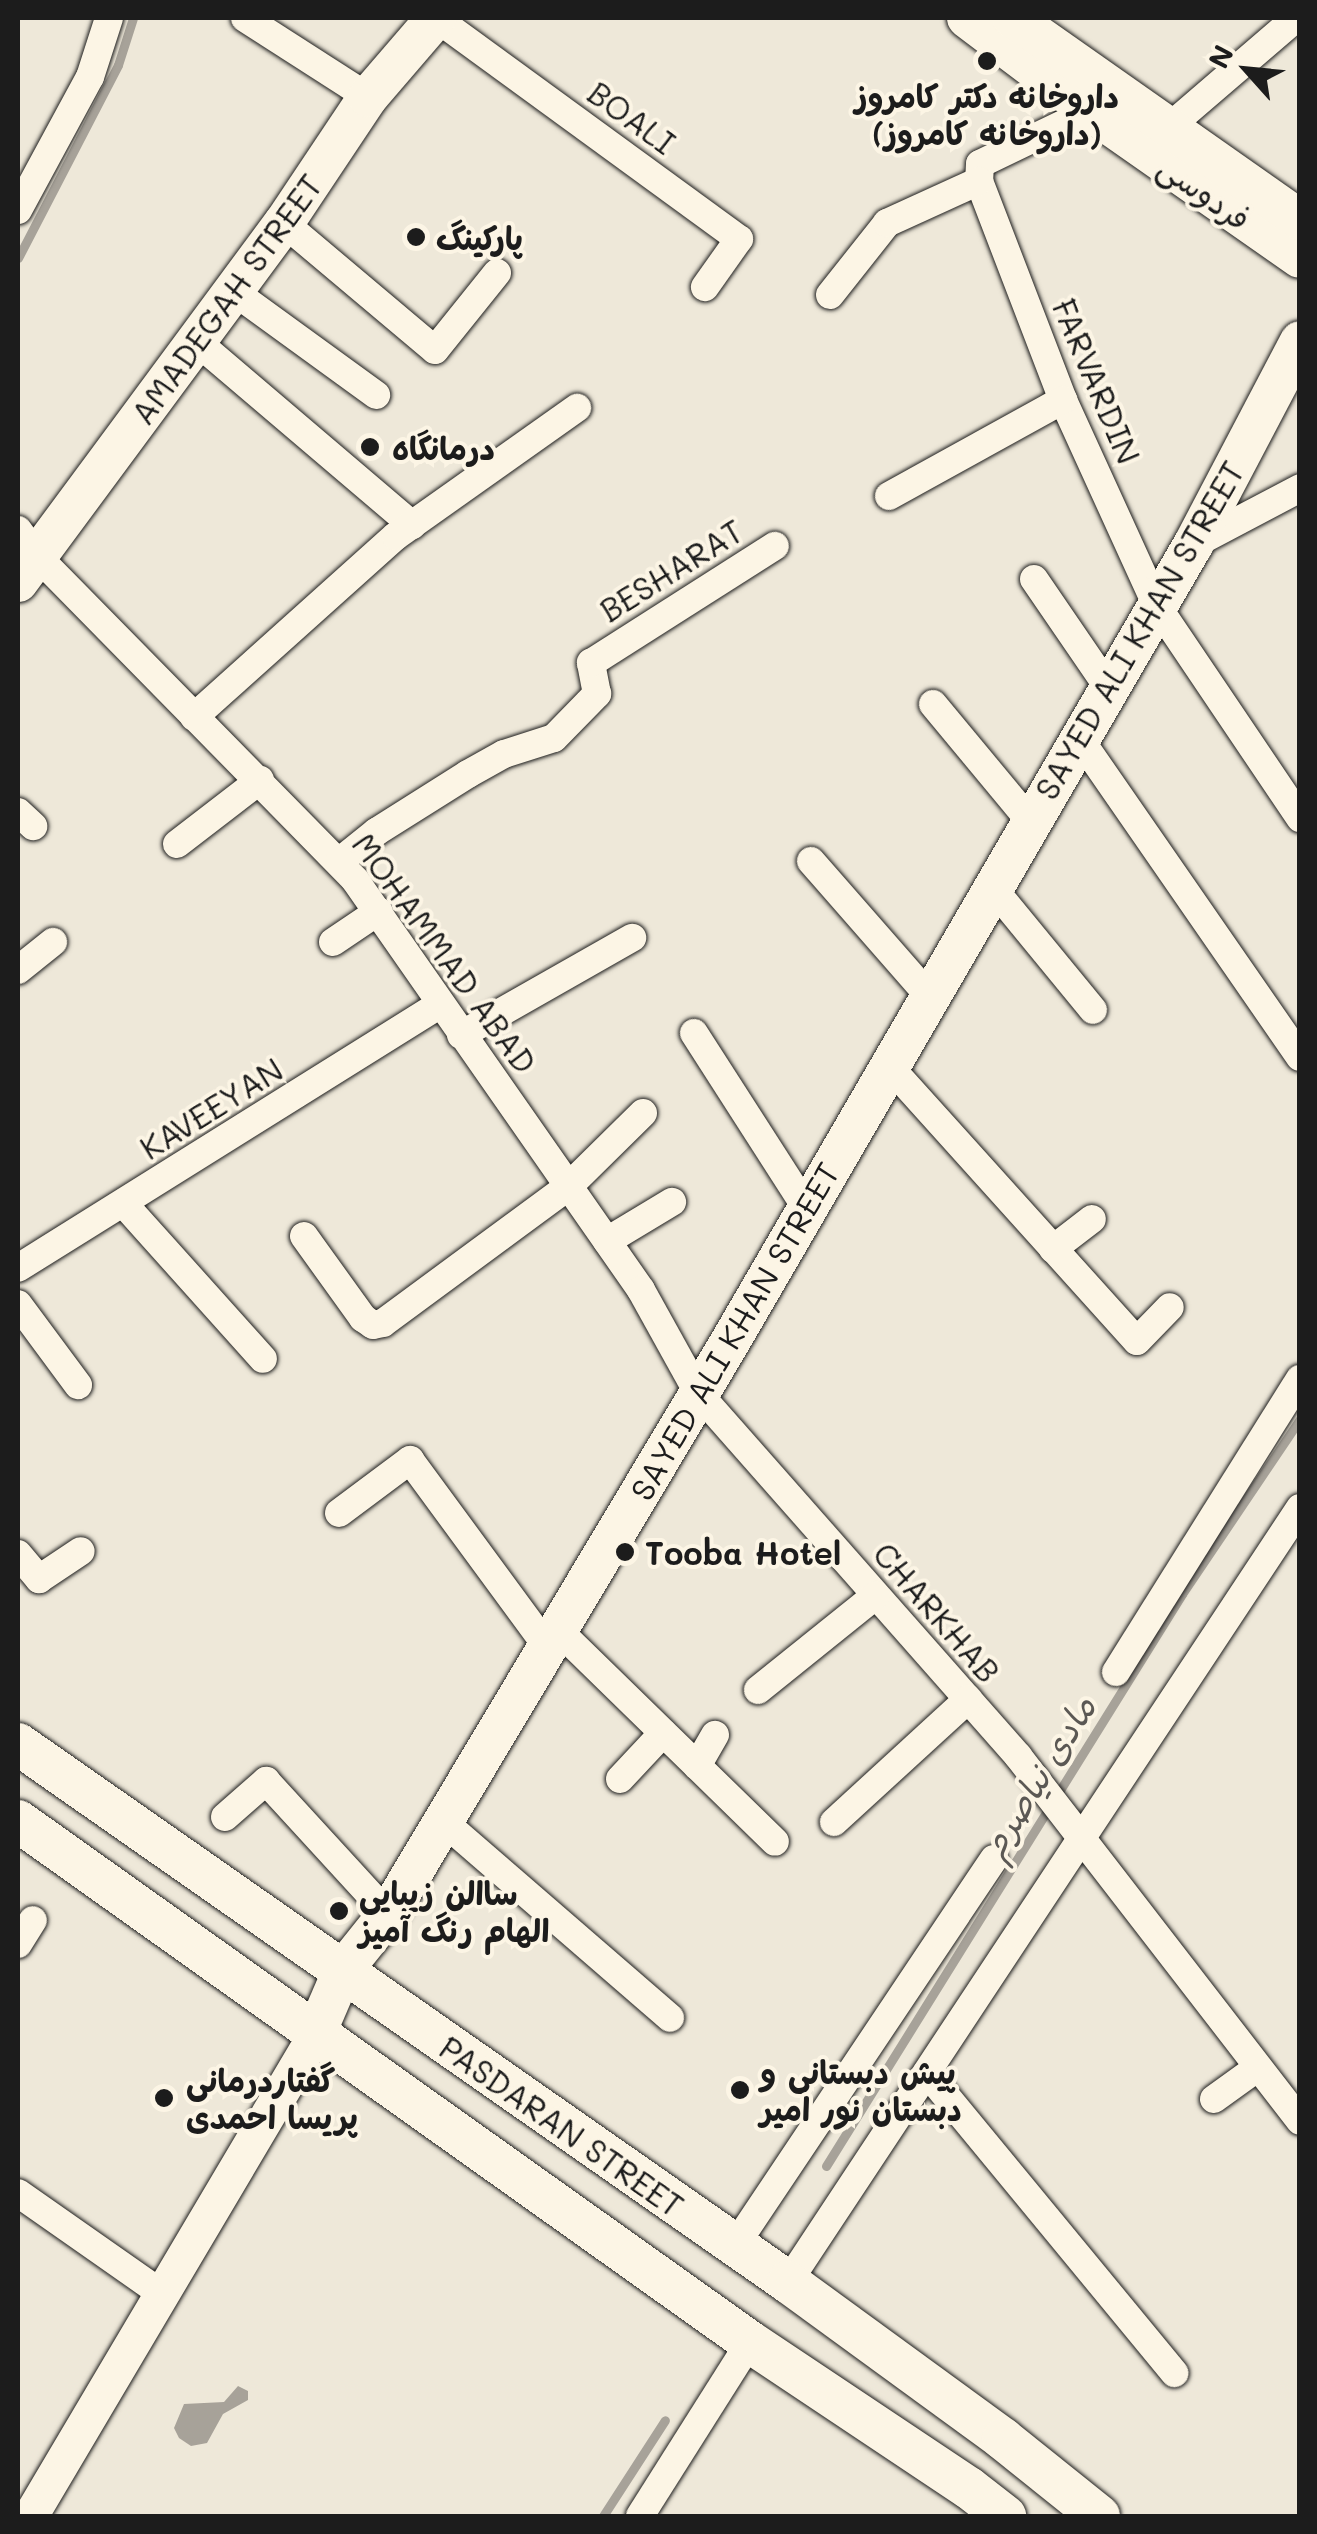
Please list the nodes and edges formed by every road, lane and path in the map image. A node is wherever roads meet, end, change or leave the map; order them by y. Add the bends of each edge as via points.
1 (109, 18) edge
2 (246, 18) edge
3 (436, 18) edge
4 (967, 18) edge
5 (1014, 18) edge
6 (1296, 18) edge
7 (368, 97) junction
8 (1090, 111) junction
9 (1168, 128) junction
10 (979, 180) junction
11 (18, 210) edge
12 (1300, 220) edge
13 (284, 223) junction
14 (1300, 258) edge
15 (497, 273) dead end
16 (704, 287) dead end
17 (234, 291) junction
18 (830, 296) dead end
19 (196, 341) junction
20 (1300, 341) edge
21 (376, 395) dead end
22 (1063, 400) junction
23 (578, 408) dead end
24 (1300, 488) edge
25 (888, 496) dead end
26 (412, 525) junction
27 (1193, 545) junction
28 (775, 546) dead end
29 (24, 556) edge
30 (1034, 579) dead end
31 (1157, 606) junction
32 (1108, 687) junction
33 (934, 704) dead end
34 (194, 718) junction
35 (1078, 738) junction
36 (260, 780) junction
37 (1300, 818) edge
38 (1030, 820) junction
39 (178, 844) dead end
40 (811, 861) dead end
41 (339, 862) junction
42 (992, 887) junction
43 (380, 911) junction
44 (632, 938) dead end
45 (53, 942) dead end
46 (332, 942) dead end
47 (18, 970) edge
48 (929, 996) junction
49 (440, 1004) junction
50 (1093, 1010) dead end
51 (694, 1032) dead end
52 (461, 1034) junction
53 (1300, 1058) edge
54 (889, 1066) junction
55 (643, 1113) dead end
56 (569, 1186) junction
57 (672, 1202) dead end
58 (124, 1204) junction
59 (807, 1208) junction
60 (1092, 1218) dead end
61 (304, 1236) dead end
62 (607, 1241) junction
63 (1054, 1249) junction
64 (18, 1268) edge
65 (18, 1304) edge
66 (1170, 1307) dead end
67 (263, 1359) dead end
68 (1300, 1379) edge
69 (78, 1385) dead end
70 (698, 1393) junction
71 (339, 1513) dead end
72 (1295, 1530) edge
73 (82, 1551) dead end
74 (18, 1554) edge
75 (876, 1595) junction
76 (553, 1639) junction
77 (1116, 1672) dead end
78 (758, 1690) dead end
79 (968, 1698) junction
80 (663, 1733) junction
81 (715, 1735) dead end
82 (18, 1744) edge
83 (697, 1766) junction
84 (620, 1779) dead end
85 (225, 1817) dead end
86 (18, 1821) edge
87 (444, 1822) junction
88 (834, 1822) dead end
89 (1081, 1835) junction
90 (775, 1842) dead end
91 (994, 1860) dead end
92 (388, 1914) junction
93 (271, 1920) junction
94 (344, 1970) junction
95 (245, 1982) junction
96 (670, 2018) dead end
97 (316, 2033) junction
98 (1257, 2068) junction
99 (927, 2073) junction
100 (1291, 2090) edge
101 (1214, 2099) dead end
102 (1300, 2121) edge
103 (18, 2193) edge
104 (734, 2247) junction
105 (788, 2282) junction
106 (162, 2294) junction
107 (750, 2342) junction
108 (1174, 2373) dead end
109 (30, 2516) edge
110 (640, 2516) edge
111 (1005, 2516) edge
112 (1099, 2516) edge

1 - 11 street via 90,76
2 - 7 street
3 - 7 main road, AMADEGAH STREET
3 - 16 street, BOALI via 738,239
4 - 8 main road, فردوسی
5 - 9 main road
6 - 9 street
7 - 13 main road, AMADEGAH STREET
8 - 10 street via 980,164
8 - 14 main road, فردوسی
9 - 12 main road
10 - 18 street via 887,224
10 - 22 street, FARVARDIN
13 - 15 street via 436,350
13 - 17 main road, AMADEGAH STREET
17 - 19 main road, AMADEGAH STREET
17 - 21 street
19 - 26 street
19 - 29 main road, AMADEGAH STREET
20 - 27 main road, SAYED ALI KHAN STREET
22 - 25 street
22 - 31 street, FARVARDIN
23 - 26 street
24 - 27 street
26 - 34 street
27 - 31 main road, SAYED ALI KHAN STREET
28 - 41 street, BESHARAT via 591,663 597,694 554,738 468,774
29 - 34 street, MOHAMMAD ABAD
30 - 32 street
31 - 32 main road, SAYED ALI KHAN STREET
31 - 37 street, FARVARDIN
32 - 35 main road, SAYED ALI KHAN STREET
33 - 38 street
34 - 36 street, MOHAMMAD ABAD
35 - 38 main road, SAYED ALI KHAN STREET
35 - 53 street
36 - 39 street
36 - 41 street, MOHAMMAD ABAD
38 - 42 main road, SAYED ALI KHAN STREET
40 - 48 street
41 - 43 street, MOHAMMAD ABAD
42 - 48 main road, SAYED ALI KHAN STREET
42 - 50 street
43 - 46 street
43 - 49 street, MOHAMMAD ABAD
44 - 52 street
45 - 47 street
48 - 54 main road, SAYED ALI KHAN STREET
49 - 52 street, MOHAMMAD ABAD
49 - 58 street, KAVEEYAN
51 - 59 street
52 - 56 street, MOHAMMAD ABAD
54 - 59 main road, SAYED ALI KHAN STREET
54 - 63 street
55 - 56 street
56 - 61 street via 373,1324
56 - 62 street, MOHAMMAD ABAD
57 - 62 street
58 - 64 street, KAVEEYAN
58 - 67 street
59 - 70 main road, SAYED ALI KHAN STREET
60 - 63 street
62 - 70 street, MOHAMMAD ABAD
63 - 66 street via 1137,1342
65 - 69 street
68 - 77 street
70 - 75 street, CHARKHAB
70 - 76 main road, SAYED ALI KHAN STREET
71 - 76 street via 410,1460
72 - 89 street
73 - 74 street via 39,1579
75 - 78 street
75 - 79 street, CHARKHAB
76 - 80 street
76 - 87 main road, SAYED ALI KHAN STREET
79 - 88 street
79 - 89 street, CHARKHAB
80 - 83 street
80 - 84 street
81 - 83 street
82 - 93 main road, PASDARAN STREET
83 - 90 street
85 - 92 street via 274,1773
86 - 95 main road, PASDARAN STREET
87 - 92 main road, SAYED ALI KHAN STREET
87 - 96 street
89 - 98 street, CHARKHAB
89 - 99 street
91 - 104 street
92 - 94 main road, SAYED ALI KHAN STREET
93 - 94 main road, PASDARAN STREET
93 - 95 main road via 302,1954 296,1970 284,1982
94 - 97 main road, SAYED ALI KHAN STREET
94 - 104 main road, PASDARAN STREET
95 - 97 main road, PASDARAN STREET
97 - 106 street, SAYED ALI KHAN STREET
97 - 107 main road, PASDARAN STREET
98 - 100 street, CHARKHAB
98 - 101 street
99 - 105 street
99 - 108 street
100 - 102 street, CHARKHAB
103 - 106 street
104 - 105 main road, PASDARAN STREET
105 - 112 main road, PASDARAN STREET
106 - 109 street, SAYED ALI KHAN STREET
107 - 110 street
107 - 111 main road, PASDARAN STREET

